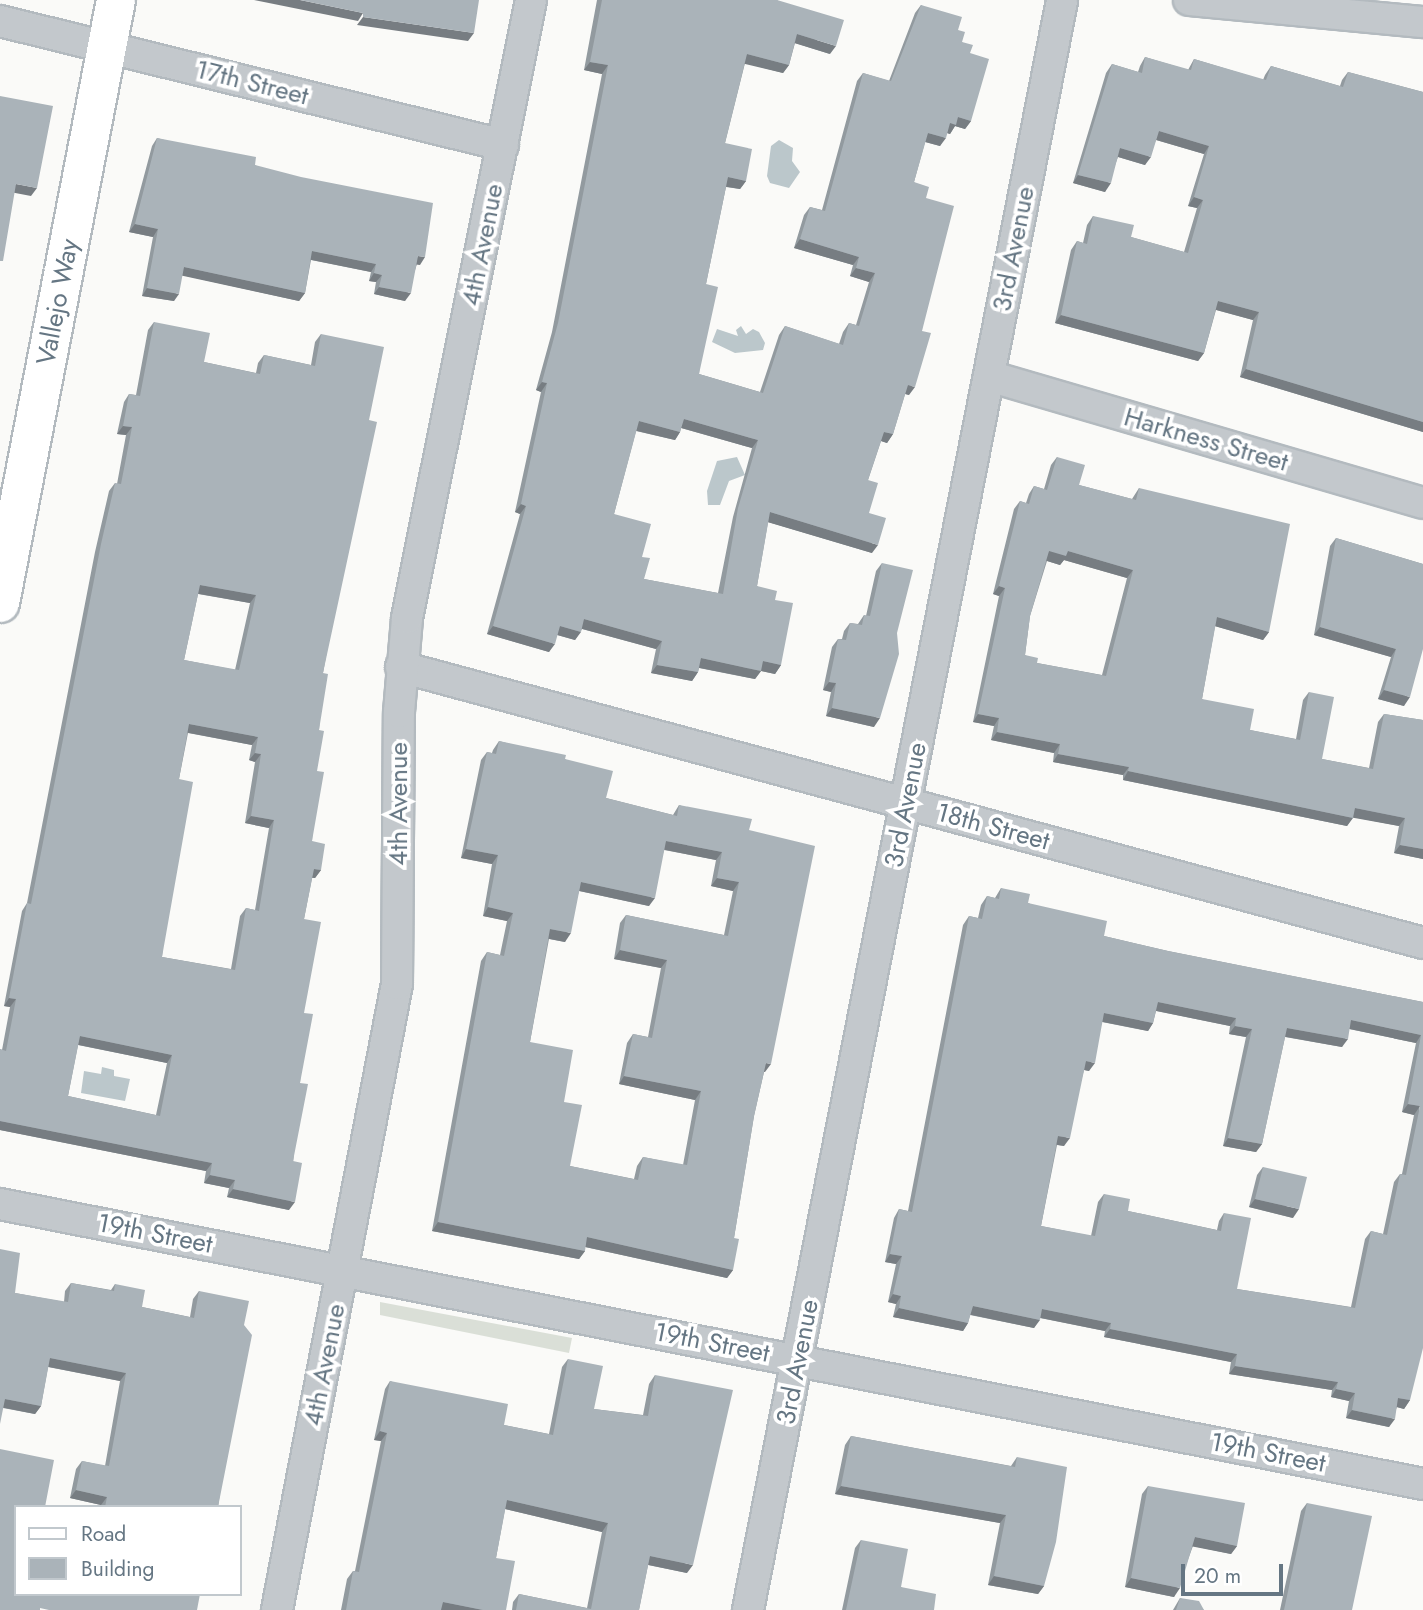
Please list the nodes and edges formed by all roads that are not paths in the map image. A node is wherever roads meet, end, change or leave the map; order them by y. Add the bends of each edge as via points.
1 (116, 0) edge
2 (531, 0) edge
3 (1062, 0) edge
4 (1189, 0) edge
5 (0, 21) edge
6 (1423, 22) edge
7 (107, 47) junction
8 (503, 145) junction
9 (989, 376) junction
10 (1423, 503) edge
11 (0, 603) edge
12 (401, 667) junction
13 (906, 804) junction
14 (1423, 943) edge
15 (0, 1205) edge
16 (343, 1271) junction
17 (799, 1360) junction
18 (1423, 1484) edge
19 (277, 1610) edge
20 (748, 1610) edge

1 - 7 street, Vallejo Way
2 - 8 street, 4th Avenue
3 - 9 street, 3rd Avenue
4 - 6 street
5 - 7 street, 17th Street
7 - 8 street, 17th Street
7 - 11 street, Vallejo Way
8 - 12 street, 4th Avenue
9 - 10 street, Harkness Street
9 - 13 street, 3rd Avenue
12 - 13 street, 18th Street
12 - 16 street, 4th Avenue via 397,984
13 - 14 street, 18th Street
13 - 17 street, 3rd Avenue
15 - 16 street, 19th Street
16 - 17 street, 19th Street
16 - 19 street, 4th Avenue
17 - 18 street, 19th Street
17 - 20 street, 3rd Avenue

